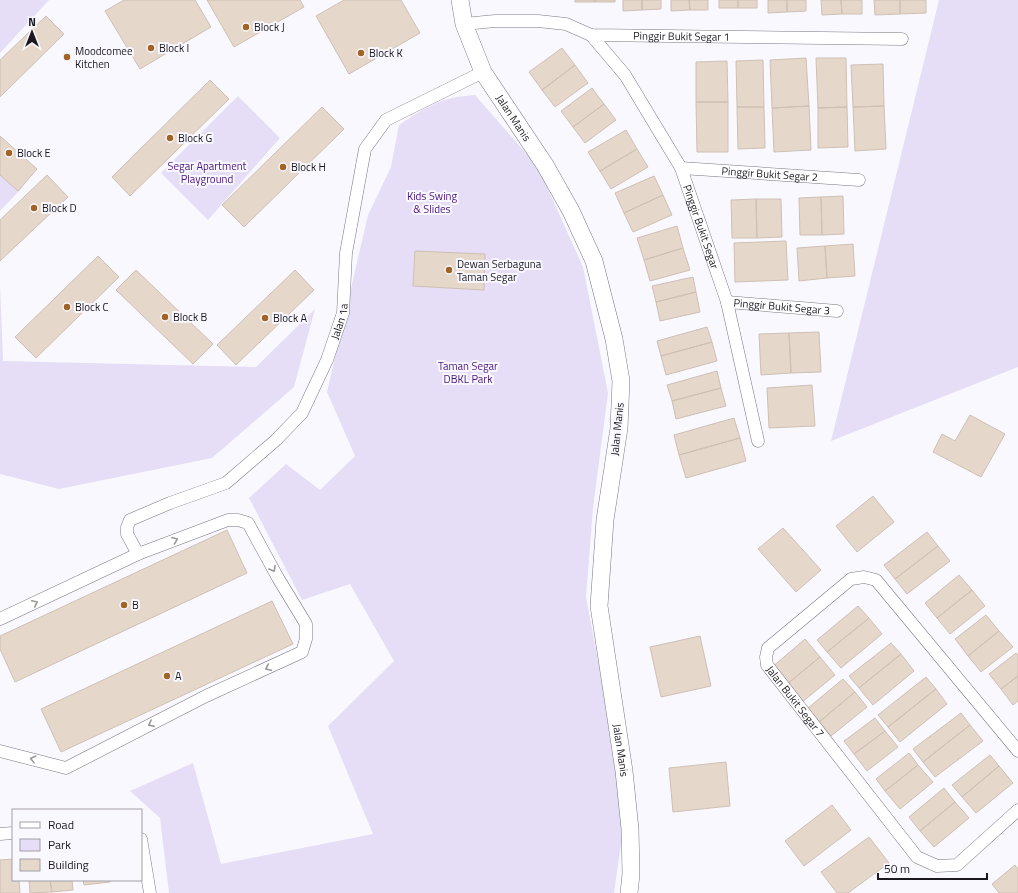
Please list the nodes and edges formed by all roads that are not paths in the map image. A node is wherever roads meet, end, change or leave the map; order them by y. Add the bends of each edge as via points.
1 (460, 0) edge
2 (464, 24) junction
3 (591, 35) junction
4 (902, 40) dead end
5 (483, 72) junction
6 (681, 168) junction
7 (859, 180) dead end
8 (727, 302) junction
9 (837, 311) dead end
10 (758, 441) dead end
11 (138, 554) junction
12 (0, 619) edge
13 (0, 751) edge
14 (1018, 751) edge
15 (1018, 810) edge
16 (12, 833) edge
17 (0, 834) edge
18 (142, 846) edge
19 (150, 893) edge
20 (629, 893) edge

1 - 2 street, Jalan Manis
2 - 3 street, Pinggir Bukit Segar 1 via 538,21 566,24
2 - 5 street, Jalan Manis
3 - 4 street, Pinggir Bukit Segar 1
3 - 6 street, Pinggir Bukit Segar via 625,75
5 - 11 street, Jalan 1a via 386,120 365,149 346,252 343,313 327,360 302,413 276,440 226,483 130,520 127,534
5 - 20 street, Jalan Manis via 544,165 571,212 594,261 614,339 621,381 619,428 605,520 599,606 624,771 630,829
6 - 7 street, Pinggir Bukit Segar 2
6 - 8 street, Pinggir Bukit Segar
8 - 9 street, Pinggir Bukit Segar 3
8 - 10 street, Pinggir Bukit Segar
12 -> 11 street
11 -> 13 street via 228,520 248,523 306,624 306,639 302,652 206,696 66,768
14 - 15 street, Jalan Bukit Segar 7 via 876,580 864,577 851,579 768,648 767,665 917,857 937,866 957,865
16 - 17 street
18 - 19 street

